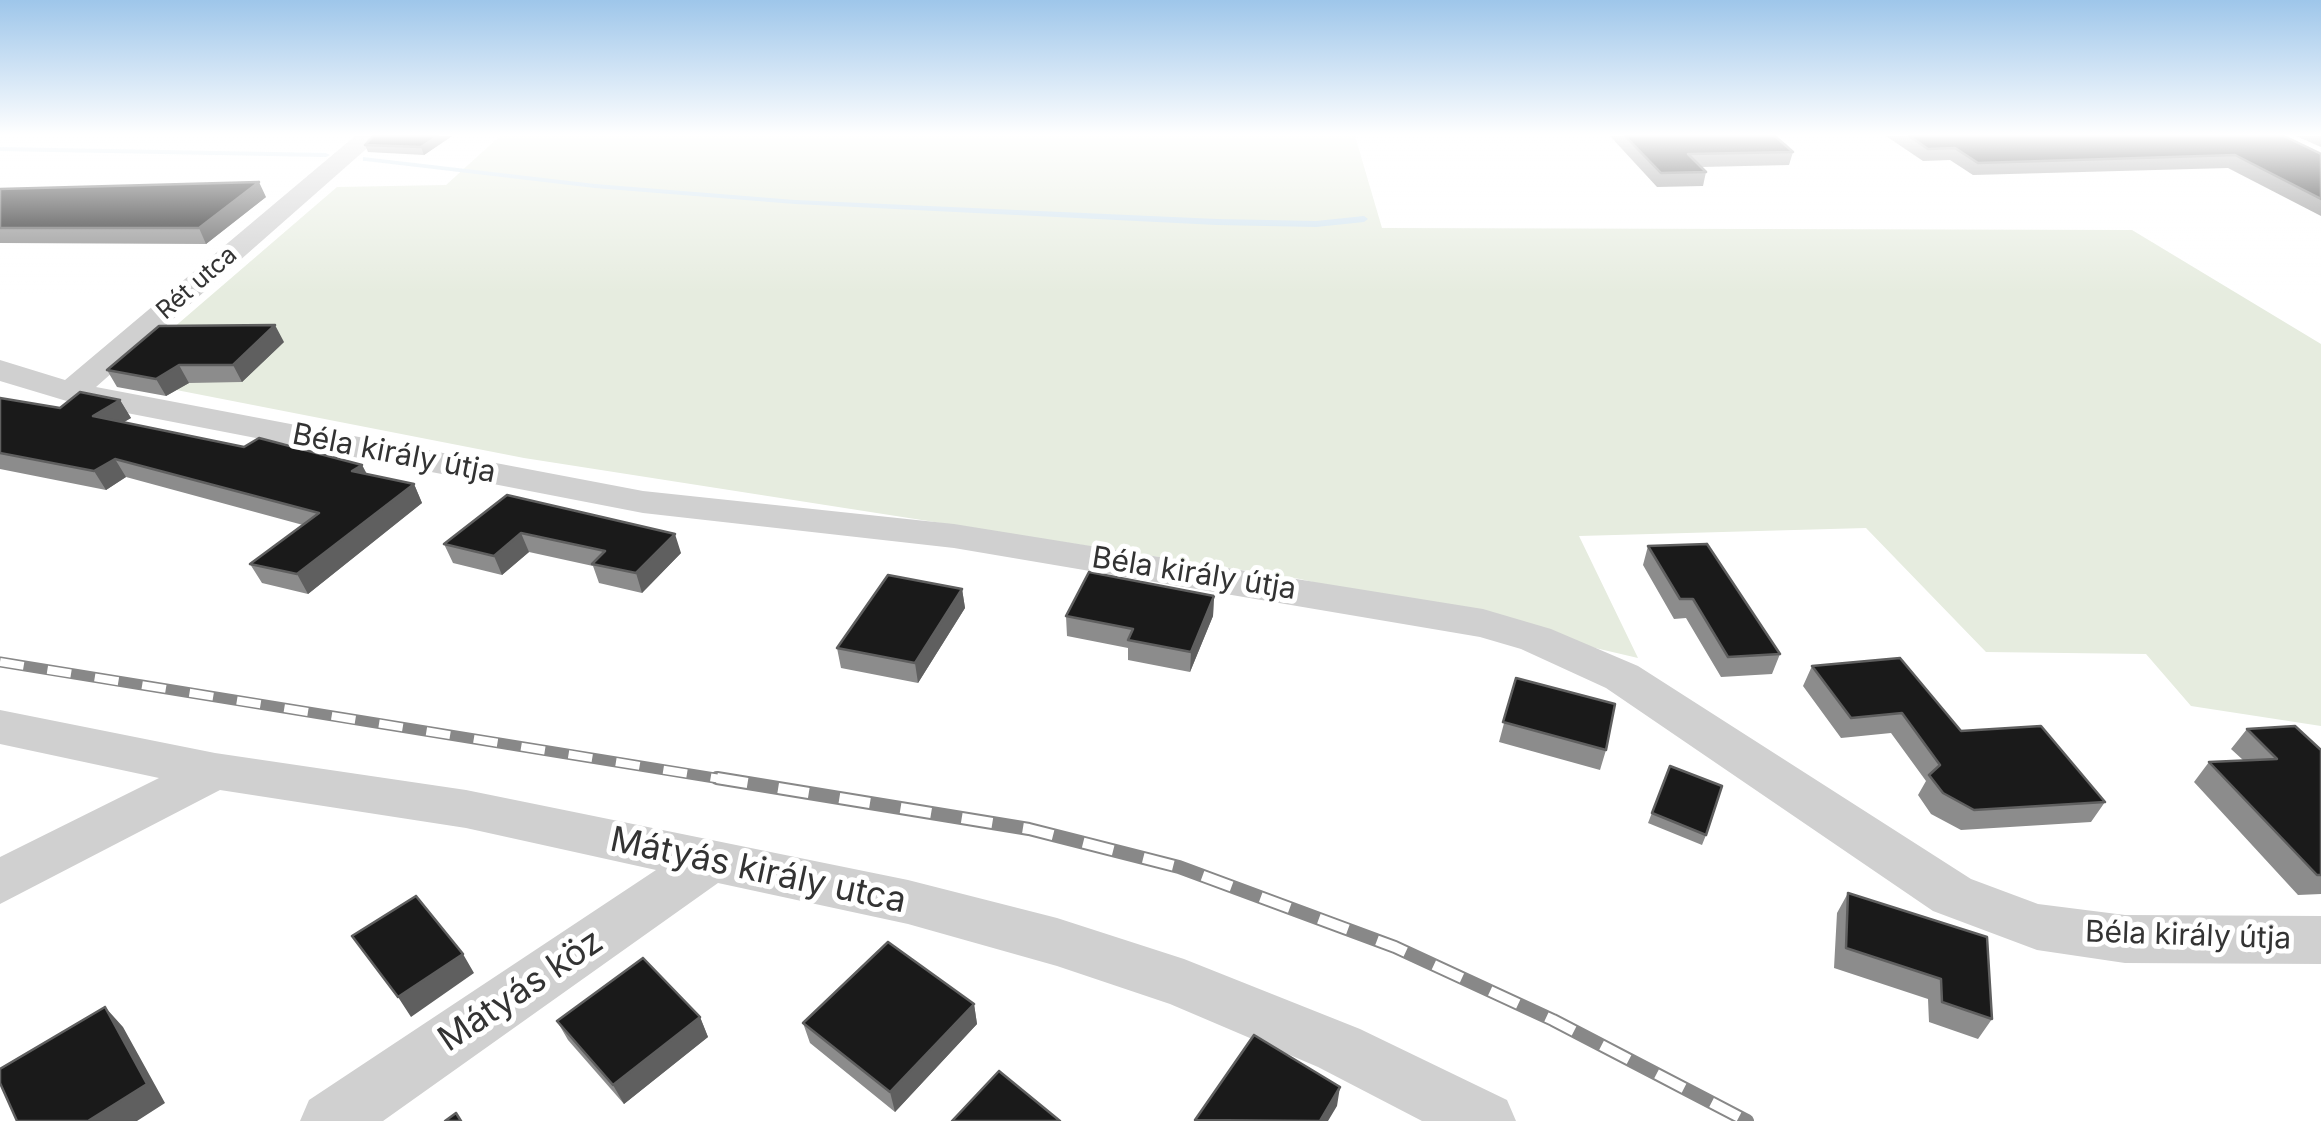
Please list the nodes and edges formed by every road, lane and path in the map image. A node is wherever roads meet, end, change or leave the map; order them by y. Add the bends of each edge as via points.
1 (308, 188) edge
2 (0, 370) edge
3 (70, 392) junction
4 (0, 727) edge
5 (214, 771) junction
6 (711, 860) junction
7 (0, 882) edge
8 (2321, 940) edge
9 (331, 1121) edge
10 (1485, 1121) edge

1 - 3 street, Rét utca
2 - 3 street, Béla király útja
3 - 8 street, Béla király útja via 643,502 954,536 1483,623 1551,644 1622,677 1952,894 2037,927 2125,939
4 - 5 street, Mátyás király utca
5 - 6 street, Mátyás király utca via 466,809
5 - 7 street
6 - 9 street, Mátyás köz
6 - 10 street, Mátyás király utca via 908,902 1184,984 1340,1048

